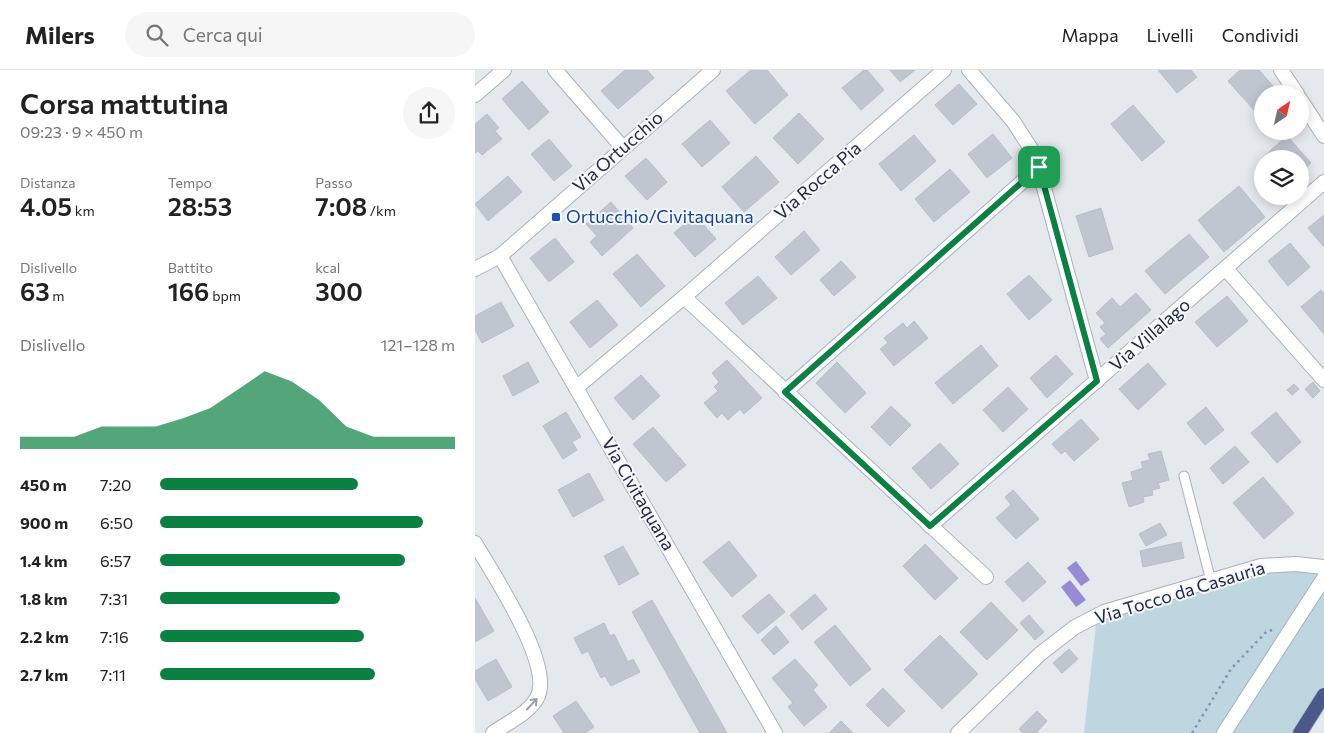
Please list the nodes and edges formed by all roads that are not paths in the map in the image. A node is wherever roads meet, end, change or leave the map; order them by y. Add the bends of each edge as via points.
1 (503, 70) edge
2 (555, 70) edge
3 (713, 70) edge
4 (944, 70) edge
5 (969, 70) edge
6 (1281, 70) edge
7 (1291, 85) edge
8 (475, 95) edge
9 (1309, 113) edge
10 (1324, 136) edge
11 (623, 148) junction
12 (1039, 167) junction
13 (1324, 182) edge
14 (500, 256) junction
15 (1226, 269) junction
16 (475, 270) edge
17 (684, 297) junction
18 (1324, 380) edge
19 (1097, 381) junction
20 (576, 388) junction
21 (785, 392) junction
22 (1184, 476) dead end
23 (930, 526) junction
24 (475, 542) edge
25 (1324, 567) edge
26 (986, 577) dead end
27 (1324, 578) edge
28 (1211, 581) junction
29 (1324, 695) edge
30 (493, 733) edge
31 (775, 733) edge
32 (958, 733) edge
33 (1224, 733) edge
34 (1300, 733) edge

1 - 8 street
2 - 11 street
3 - 11 street, Via Ortucchio
4 - 17 street, Via Rocca Pia
5 - 12 street via 1022,132
6 - 7 street
9 - 10 street
11 - 14 street, Via Ortucchio
12 - 19 street
12 - 21 street
13 - 15 street, Via Villalago
14 - 16 street, Via Ortucchio
14 - 20 street, Via Civitaquana
15 - 18 street
15 - 19 street, Via Villalago
17 - 20 street, Via Rocca Pia
17 - 21 street
19 - 23 street, Via Villalago
20 - 31 street, Via Civitaquana
21 - 23 street
22 - 28 lane
23 - 26 street
30 -> 24 street via 536,701 541,690 541,674 533,648
25 - 28 street, Via Tocco da Casauria via 1266,565
27 - 33 street
28 - 32 street, Via Tocco da Casauria via 1111,610 1075,628 1040,654
29 - 34 highway

